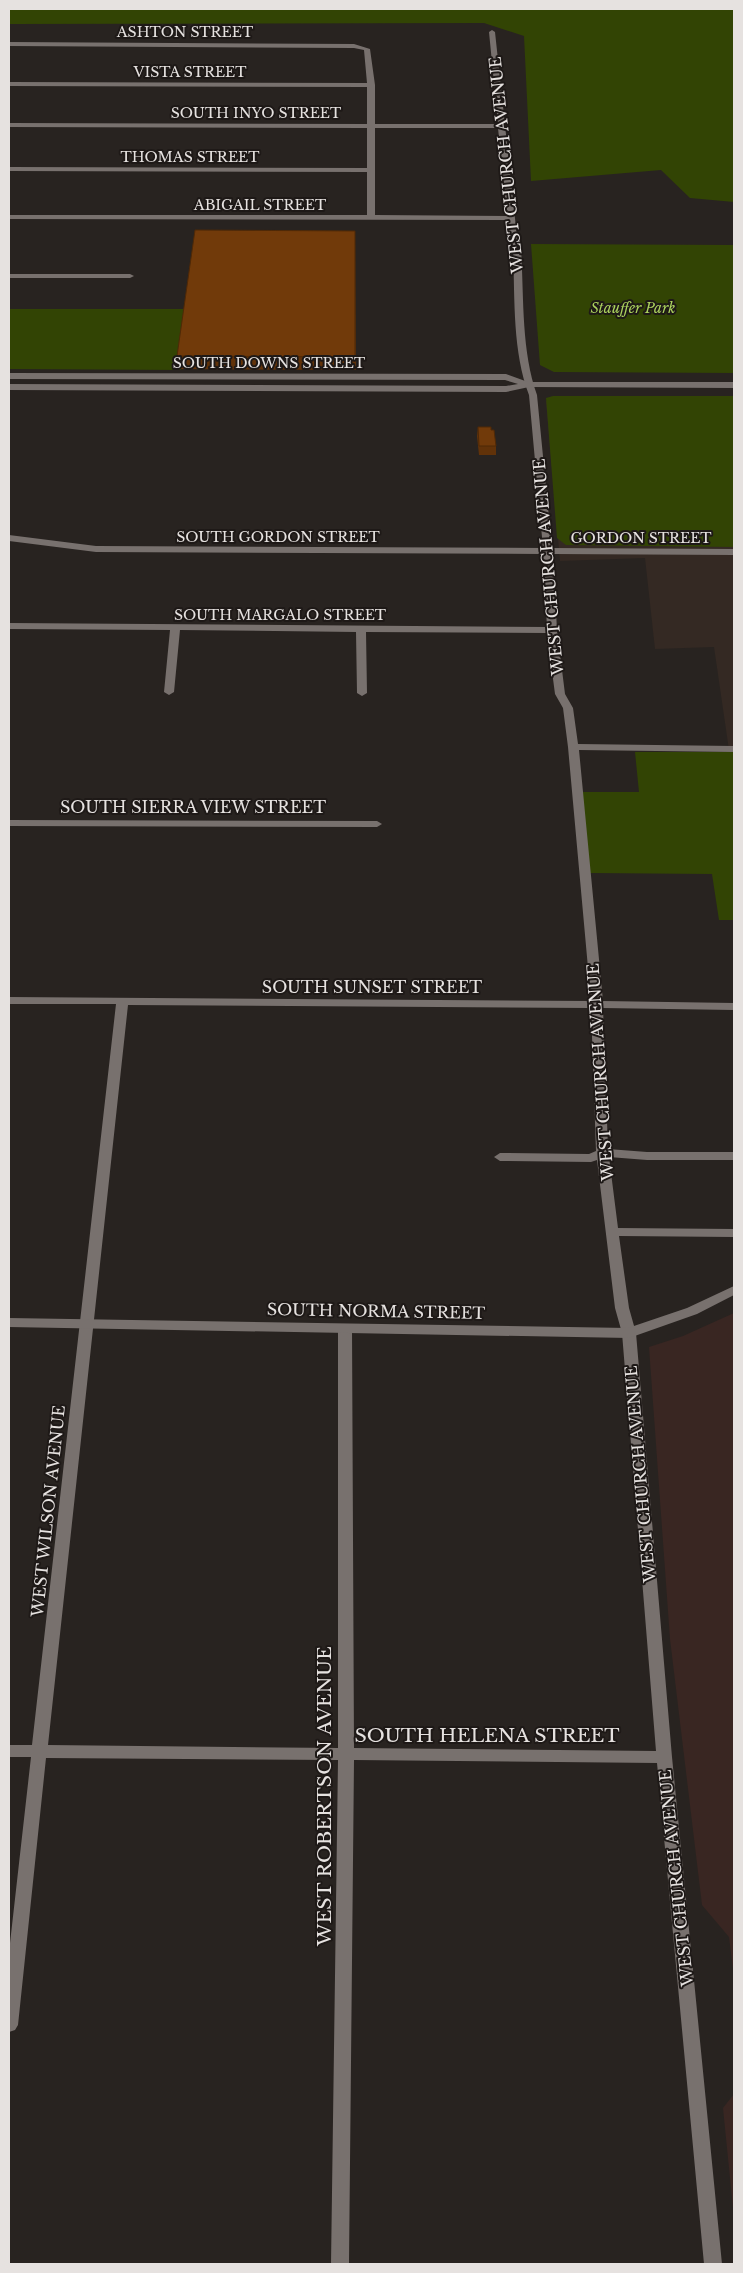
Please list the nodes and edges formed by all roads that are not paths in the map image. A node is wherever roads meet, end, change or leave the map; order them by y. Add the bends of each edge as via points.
1 (492, 32) dead end
2 (9, 44) edge
3 (9, 84) edge
4 (371, 85) junction
5 (9, 125) edge
6 (371, 126) junction
7 (503, 126) junction
8 (9, 169) edge
9 (371, 170) junction
10 (9, 217) edge
11 (371, 218) junction
12 (511, 218) junction
13 (9, 276) edge
14 (130, 276) dead end
15 (9, 376) edge
16 (529, 384) junction
17 (734, 385) edge
18 (9, 387) edge
19 (9, 538) edge
20 (548, 552) junction
21 (734, 552) edge
22 (9, 626) edge
23 (175, 628) junction
24 (361, 629) junction
25 (552, 630) junction
26 (169, 692) dead end
27 (362, 693) dead end
28 (573, 747) junction
29 (734, 749) edge
30 (9, 823) edge
31 (377, 824) dead end
32 (9, 1000) edge
33 (122, 1001) junction
34 (597, 1005) junction
35 (734, 1006) edge
36 (602, 1153) junction
37 (500, 1156) dead end
38 (734, 1156) edge
39 (613, 1232) junction
40 (734, 1234) edge
41 (734, 1290) edge
42 (9, 1323) edge
43 (86, 1324) junction
44 (345, 1328) junction
45 (629, 1333) junction
46 (9, 1751) edge
47 (39, 1751) junction
48 (346, 1754) junction
49 (664, 1757) junction
50 (9, 2025) edge
51 (340, 2264) edge
52 (714, 2264) edge

1 - 7 street, WEST CHURCH AVENUE
2 - 4 street, ASHTON STREET via 362,47 367,49
3 - 4 street, VISTA STREET
4 - 6 street
5 - 6 street, SOUTH INYO STREET
6 - 7 street, SOUTH INYO STREET
6 - 9 street
7 - 12 street, WEST CHURCH AVENUE
8 - 9 street, THOMAS STREET
9 - 11 street
10 - 11 street, ABIGAIL STREET
11 - 12 street, ABIGAIL STREET
12 - 16 street, WEST CHURCH AVENUE via 517,248 522,340
13 - 14 street
15 - 16 street, SOUTH DOWNS STREET via 506,377
16 - 17 street, SOUTH DOWNS STREET
16 - 18 street, SOUTH DOWNS STREET via 506,389
16 - 20 street, WEST CHURCH AVENUE via 533,396
19 - 20 street, SOUTH GORDON STREET via 96,549
20 - 21 street, GORDON STREET
20 - 25 street, WEST CHURCH AVENUE
22 - 23 street, SOUTH MARGALO STREET
23 - 24 street, SOUTH MARGALO STREET
23 - 26 street
24 - 25 street, SOUTH MARGALO STREET
24 - 27 street
25 - 28 street, WEST CHURCH AVENUE via 560,694 568,708
28 - 29 street
28 - 34 street, WEST CHURCH AVENUE
30 - 31 street, SOUTH SIERRA VIEW STREET
32 - 33 street, SOUTH SUNSET STREET
33 - 34 street, SOUTH SUNSET STREET
33 - 43 street, WEST WILSON AVENUE
34 - 35 street, SOUTH SUNSET STREET
34 - 36 street, WEST CHURCH AVENUE
36 - 37 street via 592,1158
36 - 38 street
36 - 39 street, WEST CHURCH AVENUE
39 - 40 street
39 - 45 street, WEST CHURCH AVENUE via 622,1308
41 - 45 street, SOUTH NORMA STREET via 692,1311
42 - 43 street, SOUTH NORMA STREET
43 - 44 street, SOUTH NORMA STREET
43 - 47 street, WEST WILSON AVENUE
44 - 45 street, SOUTH NORMA STREET
44 - 48 street, WEST ROBERTSON AVENUE
45 - 49 street, WEST CHURCH AVENUE
46 - 47 street, SOUTH HELENA STREET
47 - 48 street, SOUTH HELENA STREET
47 - 50 street, WEST WILSON AVENUE
48 - 49 street, SOUTH HELENA STREET
48 - 51 street, WEST ROBERTSON AVENUE
49 - 52 street, WEST CHURCH AVENUE

